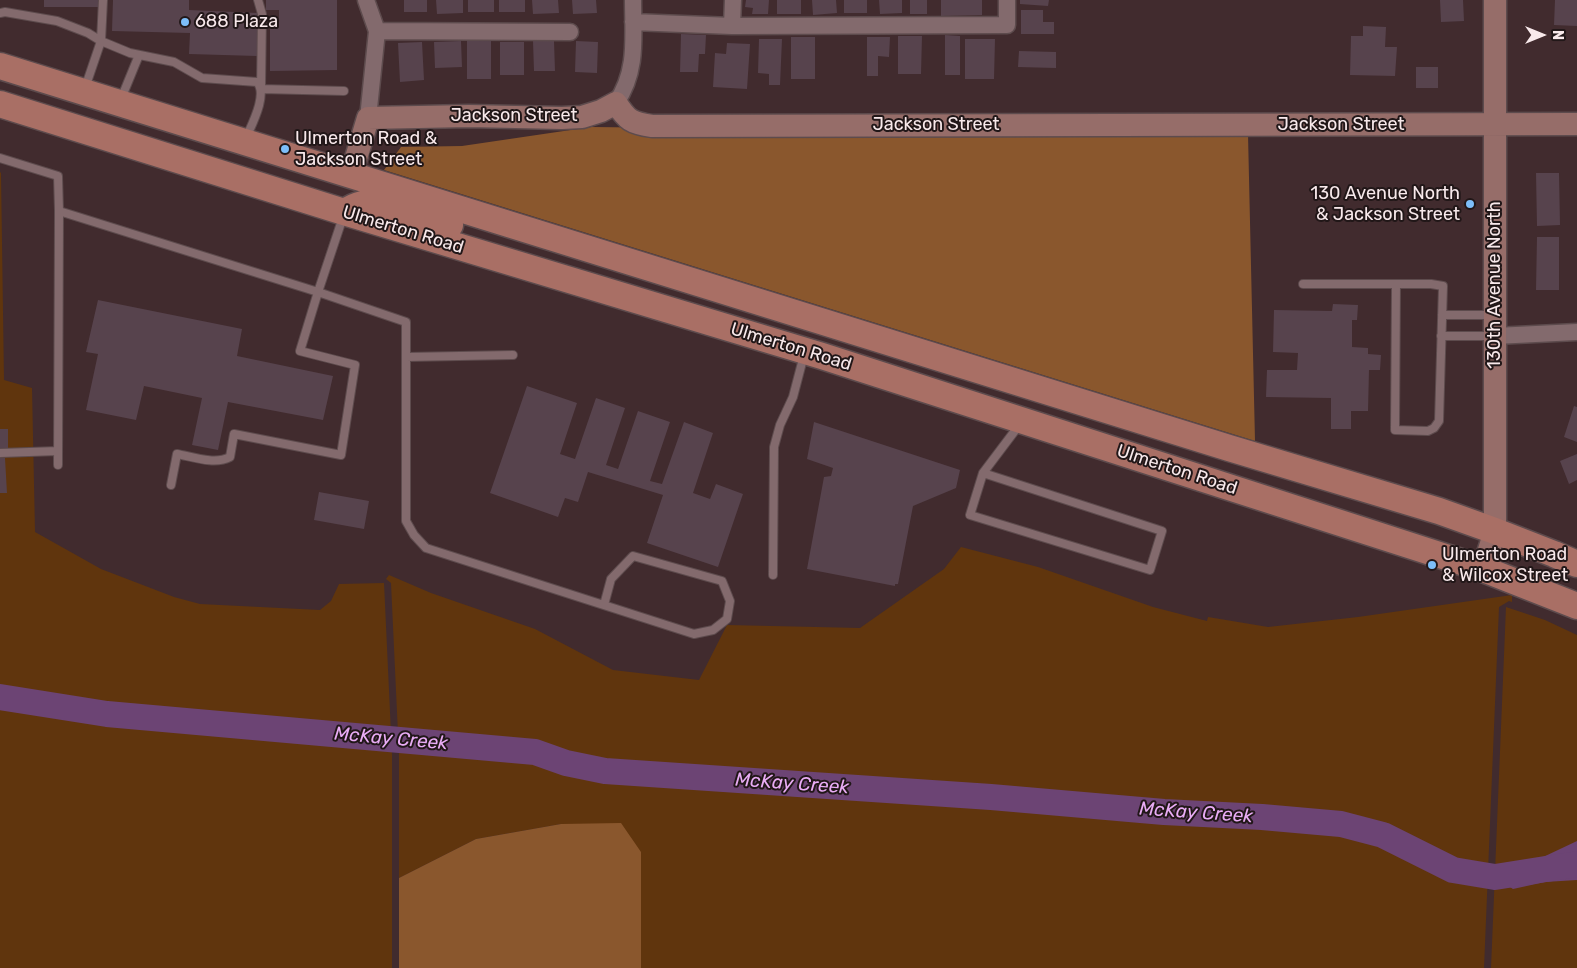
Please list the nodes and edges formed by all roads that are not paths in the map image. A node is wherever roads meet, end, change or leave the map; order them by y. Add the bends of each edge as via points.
1 (103, 0) edge
2 (258, 0) edge
3 (366, 0) edge
4 (633, 0) edge
5 (733, 0) edge
6 (1007, 0) edge
7 (1495, 0) edge
8 (0, 13) edge
9 (633, 22) junction
10 (732, 26) junction
11 (378, 31) junction
12 (570, 32) dead end
13 (101, 41) junction
14 (139, 55) junction
15 (0, 66) edge
16 (261, 89) junction
17 (344, 91) dead end
18 (83, 92) junction
19 (119, 103) junction
20 (616, 103) junction
21 (0, 104) edge
22 (368, 118) junction
23 (1577, 124) edge
24 (1495, 125) junction
25 (245, 142) junction
26 (127, 143) junction
27 (0, 158) edge
28 (351, 175) junction
29 (59, 211) junction
30 (344, 212) junction
31 (635, 262) junction
32 (1303, 284) dead end
33 (1396, 284) junction
34 (318, 292) junction
35 (1442, 315) junction
36 (1495, 325) junction
37 (1577, 332) edge
38 (1441, 336) junction
39 (805, 351) junction
40 (513, 355) dead end
41 (406, 357) junction
42 (1022, 420) junction
43 (1229, 448) junction
44 (58, 451) junction
45 (0, 453) edge
46 (58, 465) dead end
47 (983, 473) junction
48 (171, 485) dead end
49 (1495, 531) junction
50 (1577, 564) edge
51 (1483, 569) junction
52 (772, 575) dead end
53 (604, 605) junction
54 (1577, 606) edge

1 - 13 lane
2 - 16 lane via 262,14
3 - 11 street
4 - 9 street
5 - 10 street
6 - 10 street via 1007,25
7 - 24 street, 130th Avenue North
8 - 13 lane via 57,21
9 - 10 street
9 - 20 street via 631,73
11 - 12 street
11 - 22 street
13 - 14 lane
13 - 18 lane
14 - 16 lane via 174,62 202,78 257,82
14 - 19 lane
15 - 18 main road, Ulmerton Road
16 - 17 lane
16 - 25 lane via 262,96
18 - 19 main road, Ulmerton Road
19 - 25 main road, Ulmerton Road
20 - 22 street, Jackson Street via 602,112 582,117
20 - 24 street, Jackson Street via 623,114 635,123 652,126
21 - 26 main road, Ulmerton Road
22 - 28 street
23 - 24 street, Jackson Street
24 - 36 street, 130th Avenue North
25 - 28 main road, Ulmerton Road
26 - 28 main road via 164,136 318,183
26 - 30 main road, Ulmerton Road
27 - 29 lane via 58,176
28 - 31 main road, Ulmerton Road
29 - 34 lane
29 - 44 lane
30 - 31 main road via 370,202 572,264
30 - 34 lane
30 - 39 main road, Ulmerton Road
31 - 43 main road, Ulmerton Road
32 - 33 lane
33 - 35 lane via 1443,286
33 - 38 lane via 1395,430 1428,431 1439,421
34 - 41 lane via 406,322
34 - 48 lane via 300,351 355,365 341,455 234,434 230,457 223,461 178,454
35 - 36 lane
35 - 38 lane
36 - 37 street
36 - 38 lane
36 - 49 street, 130th Avenue North
39 - 42 main road, Ulmerton Road
39 - 52 lane via 793,397 780,424 774,447
40 - 41 lane
41 - 53 lane via 406,521 414,535 426,548
42 - 43 main road via 1036,409 1179,451
42 - 47 lane
42 - 51 main road, Ulmerton Road
43 - 49 main road, Ulmerton Road
44 - 45 lane
44 - 46 lane
47 - 47 lane via 970,515 1150,570 1162,531
49 - 50 main road, Ulmerton Road
49 - 51 street, 130th Avenue North
51 - 54 main road, Ulmerton Road
53 - 53 lane via 694,634 713,630 727,619 730,601 722,580 633,556 611,579

